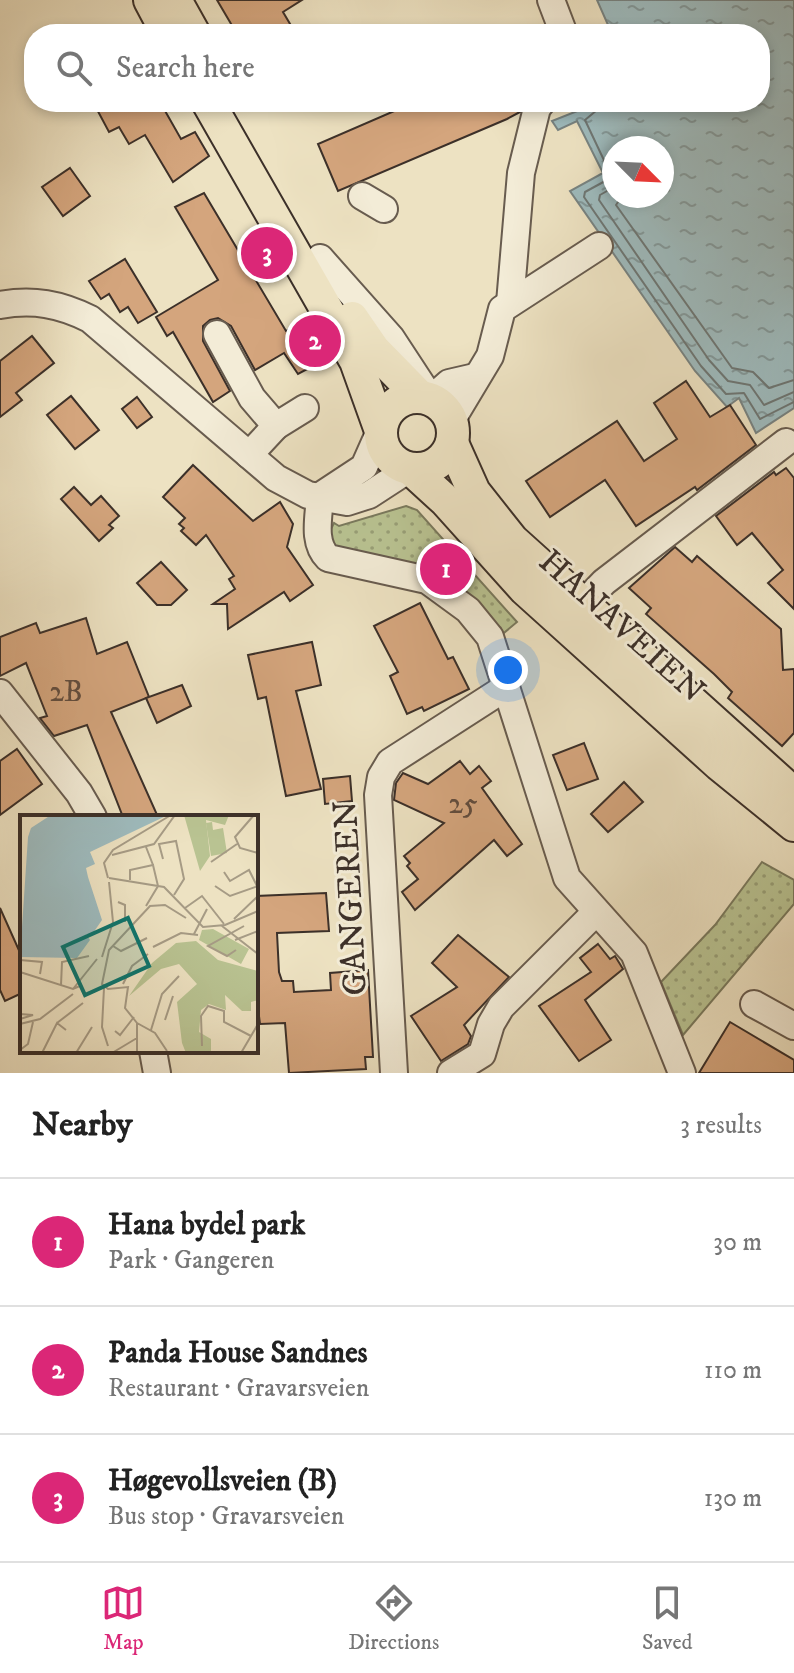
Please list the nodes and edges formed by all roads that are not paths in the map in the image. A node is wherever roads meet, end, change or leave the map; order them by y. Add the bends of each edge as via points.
1 (150, 0) edge
2 (175, 0) edge
3 (551, 0) edge
4 (558, 0) edge
5 (163, 24) edge
6 (188, 24) edge
7 (560, 24) edge
8 (562, 24) edge
9 (214, 112) edge
10 (239, 112) edge
11 (536, 112) edge
12 (599, 246) dead end
13 (510, 303) junction
14 (0, 305) edge
15 (217, 334) dead end
16 (305, 408) dead end
17 (439, 415) junction
18 (276, 426) junction
19 (380, 430) junction
20 (786, 442) dead end
21 (249, 455) junction
22 (411, 469) junction
23 (320, 496) junction
24 (581, 606) junction
25 (505, 688) junction
26 (0, 693) edge
27 (794, 794) edge
28 (92, 815) edge
29 (794, 825) edge
30 (596, 912) junction
31 (754, 1004) dead end
32 (794, 1026) edge
33 (153, 1053) edge
34 (157, 1073) edge
35 (394, 1073) edge
36 (451, 1073) edge
37 (682, 1073) edge

1 - 5 main road
2 - 6 main road
3 - 7 street
4 - 8 street
9 - 19 main road via 356,361
10 - 17 main road via 349,314 374,350
11 - 13 street via 521,173
12 - 13 street
13 - 17 street via 499,313 490,356
14 - 21 street via 38,302 90,319
15 - 18 street via 252,398
16 - 18 street
17 - 19 main road via 399,401
17 - 22 main road via 441,460
17 - 24 main road, HANAVEIEN via 474,492 491,516
18 - 21 street
19 - 22 main road via 385,452
19 - 23 street via 364,467
20 - 24 street via 604,582
21 - 23 street via 283,483
22 - 23 street via 347,502
22 - 29 main road, HANAVEIEN via 525,589
23 - 25 street via 320,550 338,562 409,573 446,591 490,637
24 - 27 main road, HANAVEIEN
25 - 30 street via 567,878
25 - 35 street, GANGEREN via 390,762 381,777
26 - 28 street
30 - 36 street via 501,1007 482,1054
30 - 37 street via 634,953
31 - 32 street
33 - 34 street

